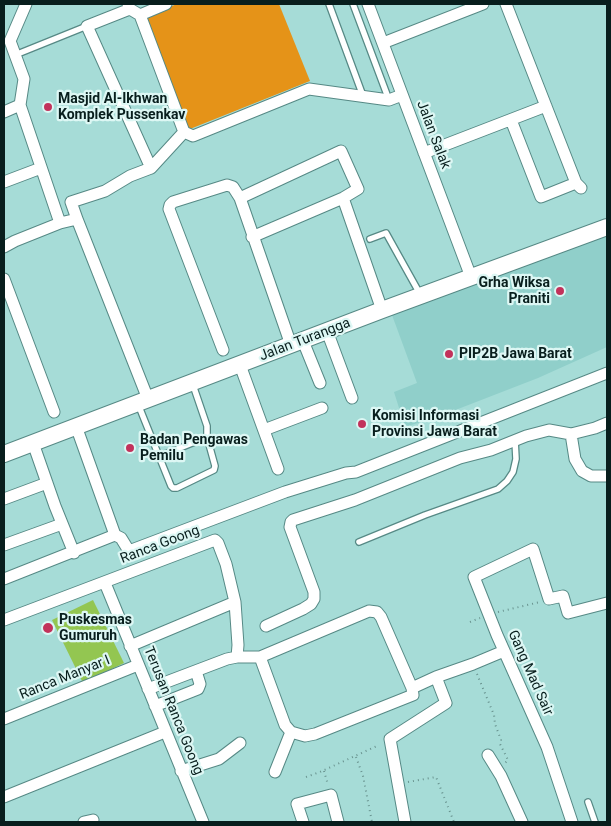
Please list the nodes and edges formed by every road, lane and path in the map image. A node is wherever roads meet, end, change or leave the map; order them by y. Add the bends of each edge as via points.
1 (26, 4) edge
2 (166, 4) edge
3 (329, 4) edge
4 (352, 4) edge
5 (368, 4) edge
6 (483, 4) edge
7 (506, 4) edge
8 (133, 9) edge
9 (88, 26) junction
10 (7, 42) edge
11 (382, 43) junction
12 (15, 55) junction
13 (402, 95) junction
14 (364, 98) junction
15 (388, 100) junction
16 (20, 105) junction
17 (546, 106) junction
18 (4, 112) edge
19 (510, 120) junction
20 (184, 132) junction
21 (424, 154) junction
22 (41, 168) junction
23 (151, 168) junction
24 (4, 182) edge
25 (240, 198) junction
26 (343, 198) junction
27 (77, 219) junction
28 (60, 223) junction
29 (607, 227) edge
30 (252, 237) junction
31 (370, 239) dead end
32 (4, 248) edge
33 (472, 277) junction
34 (4, 279) edge
35 (421, 296) junction
36 (382, 310) junction
37 (327, 331) junction
38 (297, 343) junction
39 (223, 350) dead end
40 (240, 365) junction
41 (607, 373) edge
42 (192, 383) junction
43 (320, 383) dead end
44 (352, 398) dead end
45 (143, 401) junction
46 (322, 408) dead end
47 (54, 412) dead end
48 (607, 423) edge
49 (76, 426) junction
50 (264, 430) junction
51 (571, 434) junction
52 (207, 437) junction
53 (515, 440) junction
54 (33, 443) junction
55 (4, 454) edge
56 (160, 456) junction
57 (278, 469) dead end
58 (607, 476) edge
59 (47, 484) junction
60 (4, 499) edge
61 (62, 524) junction
62 (115, 535) junction
63 (358, 542) dead end
64 (4, 545) edge
65 (74, 552) junction
66 (4, 579) edge
67 (105, 582) junction
68 (549, 599) junction
69 (235, 602) junction
70 (607, 603) edge
71 (489, 615) junction
72 (4, 620) edge
73 (470, 622) dead end
74 (266, 626) dead end
75 (130, 646) junction
76 (504, 651) junction
77 (237, 657) junction
78 (260, 657) junction
79 (473, 664) junction
80 (138, 665) junction
81 (196, 671) junction
82 (436, 677) junction
83 (412, 688) junction
84 (148, 689) junction
85 (155, 706) junction
86 (4, 719) edge
87 (165, 732) junction
88 (292, 732) junction
89 (390, 740) junction
90 (240, 743) dead end
91 (488, 755) dead end
92 (356, 756) junction
93 (496, 768) junction
94 (324, 770) junction
95 (181, 771) junction
96 (275, 772) dead end
97 (306, 777) dead end
98 (398, 783) junction
99 (331, 795) junction
100 (4, 797) edge
101 (588, 802) dead end
102 (203, 822) edge
103 (303, 822) edge
104 (338, 822) edge
105 (372, 822) edge
106 (405, 822) edge
107 (454, 822) edge
108 (522, 822) edge
109 (572, 822) edge
110 (595, 822) edge

1 - 10 street
2 - 8 street
3 - 14 lane
4 - 15 lane
5 - 11 street, Jalan Salak
6 - 11 street
7 - 17 street
8 - 9 street
8 - 20 street
9 - 12 lane
9 - 23 street
10 - 12 street
11 - 13 street, Jalan Salak
12 - 16 street via 24,79
13 - 15 street
13 - 21 street, Jalan Salak
14 - 15 street
14 - 20 street via 309,89 193,136
16 - 18 street
16 - 22 street
17 - 19 street
17 - 19 street via 578,186 541,197
19 - 21 street
20 - 23 street
21 - 33 street, Jalan Salak
22 - 24 street
22 - 28 street
23 - 27 street via 105,191 71,202
25 - 26 street via 341,151 358,189
25 - 30 street
25 - 39 street via 233,187 227,185 173,202 169,209
26 - 30 street
26 - 36 street
27 - 28 street
27 - 45 street
28 - 32 street via 15,240
29 - 33 main road, Jalan Turangga
30 - 38 street
31 - 35 lane via 386,233
33 - 35 main road, Jalan Turangga
34 - 47 street
35 - 36 main road, Jalan Turangga
36 - 37 main road, Jalan Turangga
37 - 38 main road, Jalan Turangga
37 - 44 street
38 - 40 main road, Jalan Turangga
38 - 43 street
40 - 42 main road, Jalan Turangga
40 - 50 street
41 - 62 street via 356,472 285,492 130,551
42 - 45 main road, Jalan Turangga
42 - 52 lane via 207,426
45 - 49 main road, Jalan Turangga
45 - 56 lane
46 - 50 street
48 - 51 street
49 - 54 main road, Jalan Turangga
49 - 62 street
50 - 57 street
51 - 53 street via 549,430
51 - 58 street via 575,459 582,472 591,476
52 - 56 lane
52 - 56 lane via 216,466 214,470 177,488 171,486
53 - 63 lane via 513,472 498,489
53 - 74 street via 291,522 314,599 303,609
54 - 55 main road, Jalan Turangga
54 - 59 street
59 - 60 street
59 - 61 street
61 - 64 street
61 - 65 street
62 - 65 street
65 - 66 street
67 - 69 street, Ranca Goong via 215,540 226,564
67 - 72 street, Ranca Goong
67 - 75 street, Terusan Ranca Goong
68 - 70 street via 563,596 568,613
68 - 71 path
68 - 71 street, Gang Mad Sair via 533,549 474,577
69 - 75 street
69 - 77 street, Ranca Goong
71 - 73 path
71 - 76 street, Gang Mad Sair
75 - 80 street, Terusan Ranca Goong
76 - 79 street
76 - 109 street, Gang Mad Sair via 547,746
77 - 78 street
77 - 81 street
78 - 83 street via 374,611 381,617
78 - 88 street via 285,725
79 - 82 street
79 - 93 path via 508,760
80 - 84 street, Terusan Ranca Goong
80 - 86 street, Ranca Manyar I
81 - 84 street
81 - 85 street via 200,684 198,689
82 - 83 street
82 - 89 street via 446,703
83 - 88 street via 414,693 411,696 324,731 305,736
84 - 85 street, Terusan Ranca Goong
85 - 87 street, Terusan Ranca Goong
87 - 95 street, Terusan Ranca Goong
87 - 100 street
88 - 96 street
89 - 92 path
89 - 98 street
90 - 95 street via 218,759
91 - 93 street
92 - 94 path
92 - 105 path
93 - 108 street
94 - 97 path
94 - 99 path
95 - 102 street, Terusan Ranca Goong
98 - 106 street
98 - 107 path via 436,778
99 - 103 street via 297,804
99 - 104 street
101 - 110 lane

